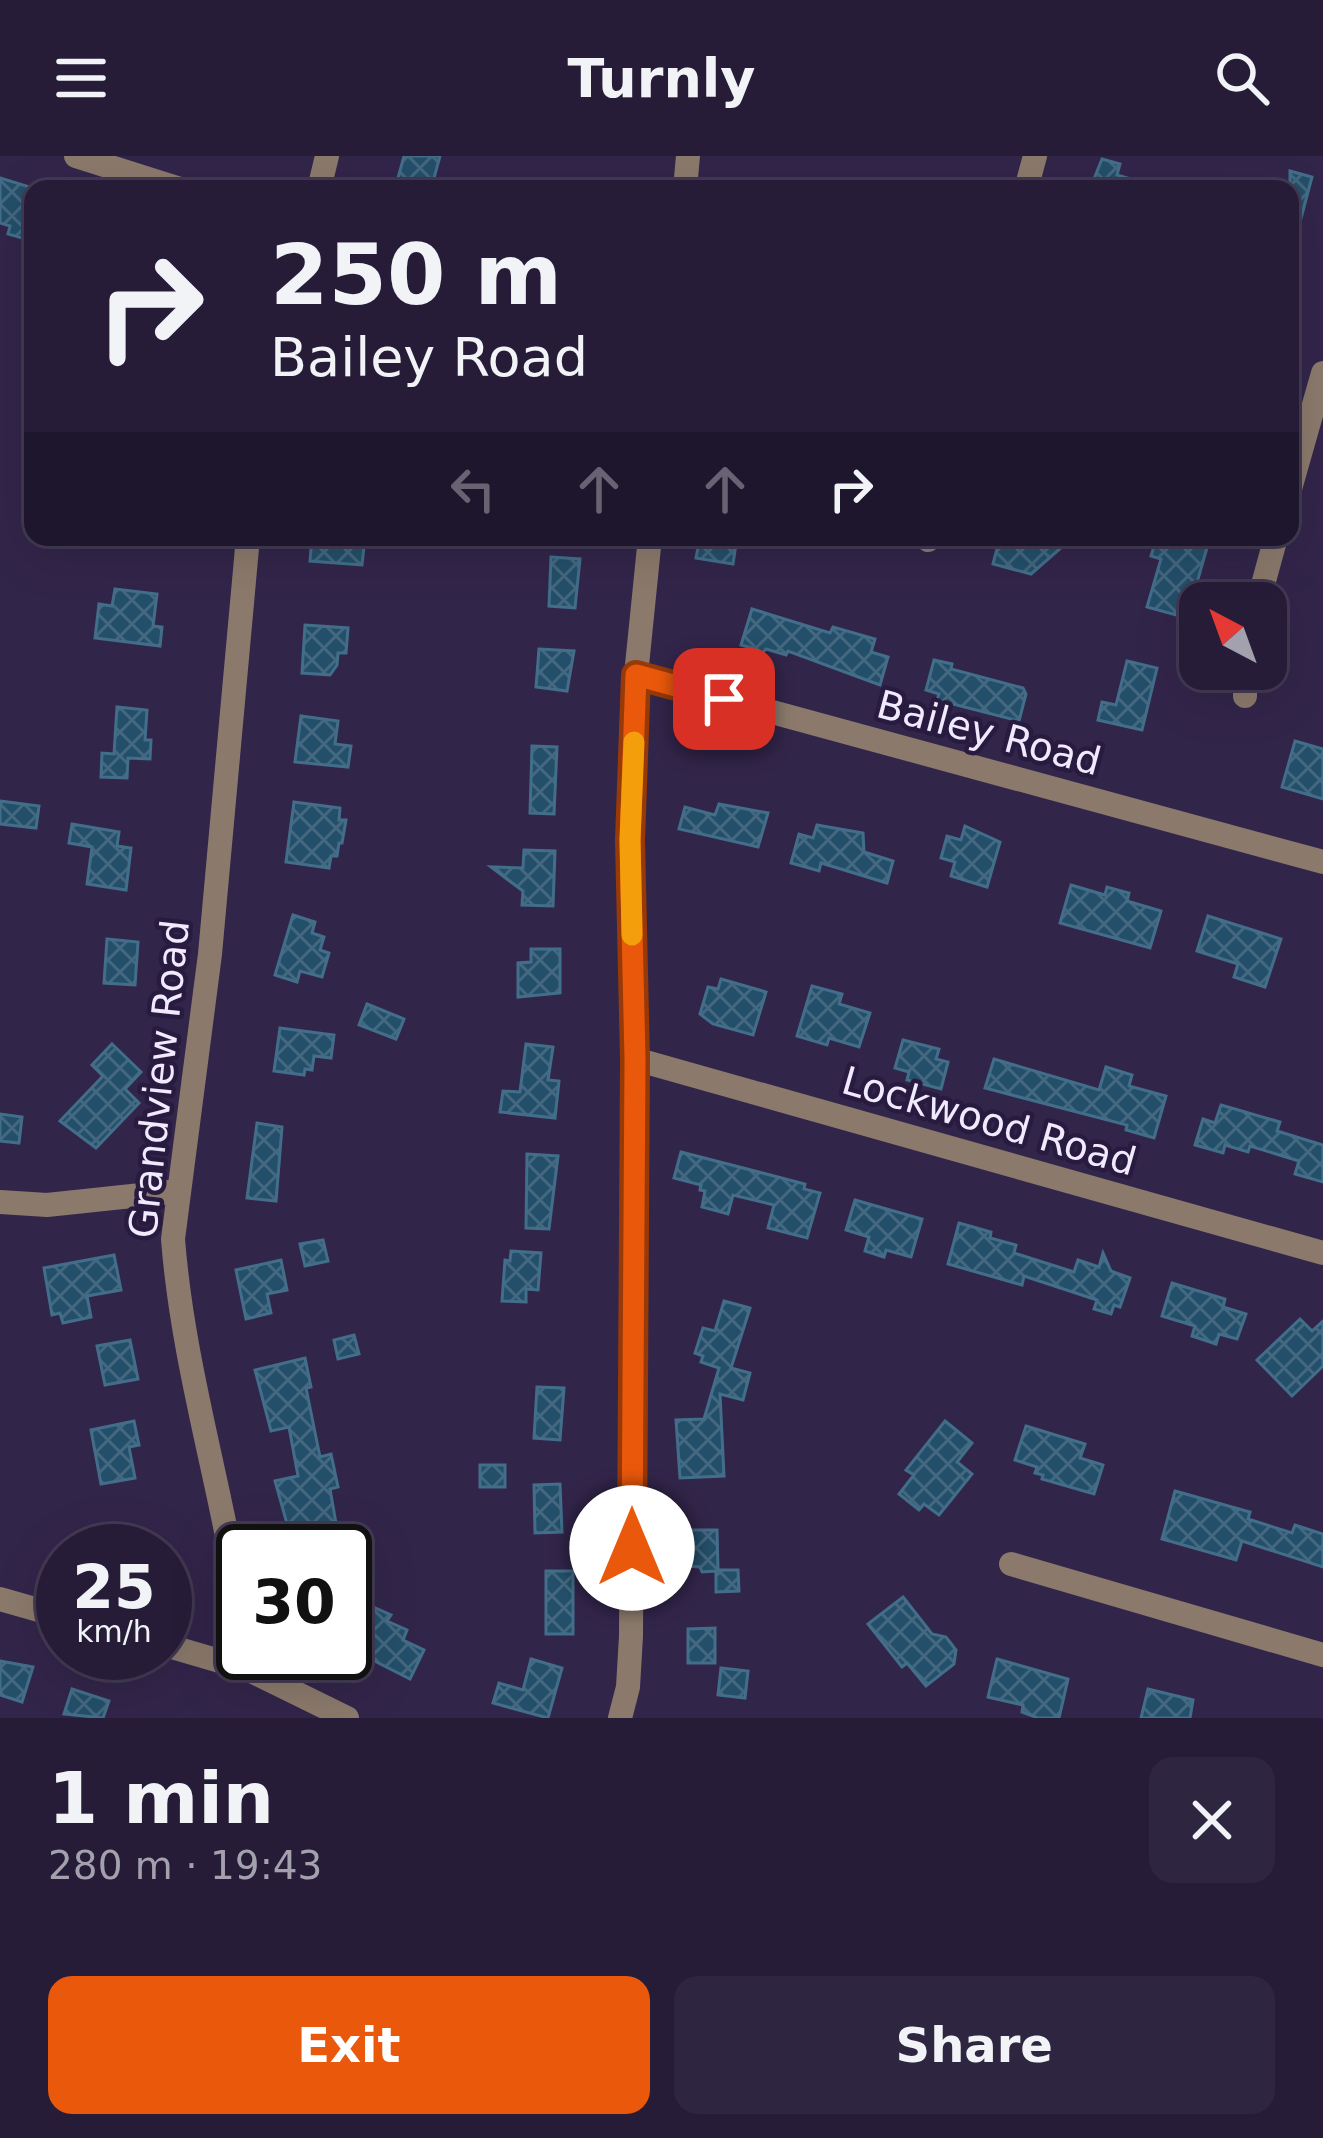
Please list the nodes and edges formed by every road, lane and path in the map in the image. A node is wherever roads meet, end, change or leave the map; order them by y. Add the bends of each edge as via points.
1 (76, 156) edge
2 (152, 180) edge
3 (1323, 373) edge
4 (1299, 457) edge
5 (247, 546) edge
6 (649, 546) edge
7 (1274, 546) edge
8 (1264, 582) edge
9 (636, 675) junction
10 (1245, 690) edge
11 (1245, 696) dead end
12 (1323, 862) edge
13 (635, 1059) junction
14 (179, 1191) junction
15 (0, 1202) edge
16 (1323, 1253) edge
17 (223, 1524) edge
18 (1012, 1564) dead end
19 (0, 1599) edge
20 (36, 1609) edge
21 (1323, 1655) edge
22 (279, 1680) edge
23 (346, 1718) edge
24 (620, 1718) edge

1 - 2 street
3 - 4 street
5 - 14 street, Grandview Road
6 - 9 street
7 - 8 street
9 - 12 street, Bailey Road
9 - 13 street
10 - 11 street
13 - 16 street, Lockwood Road
13 - 24 street via 631,1636
14 - 15 street
14 - 17 street, Grandview Road via 177,1286
18 - 21 street
19 - 20 street
22 - 23 street

